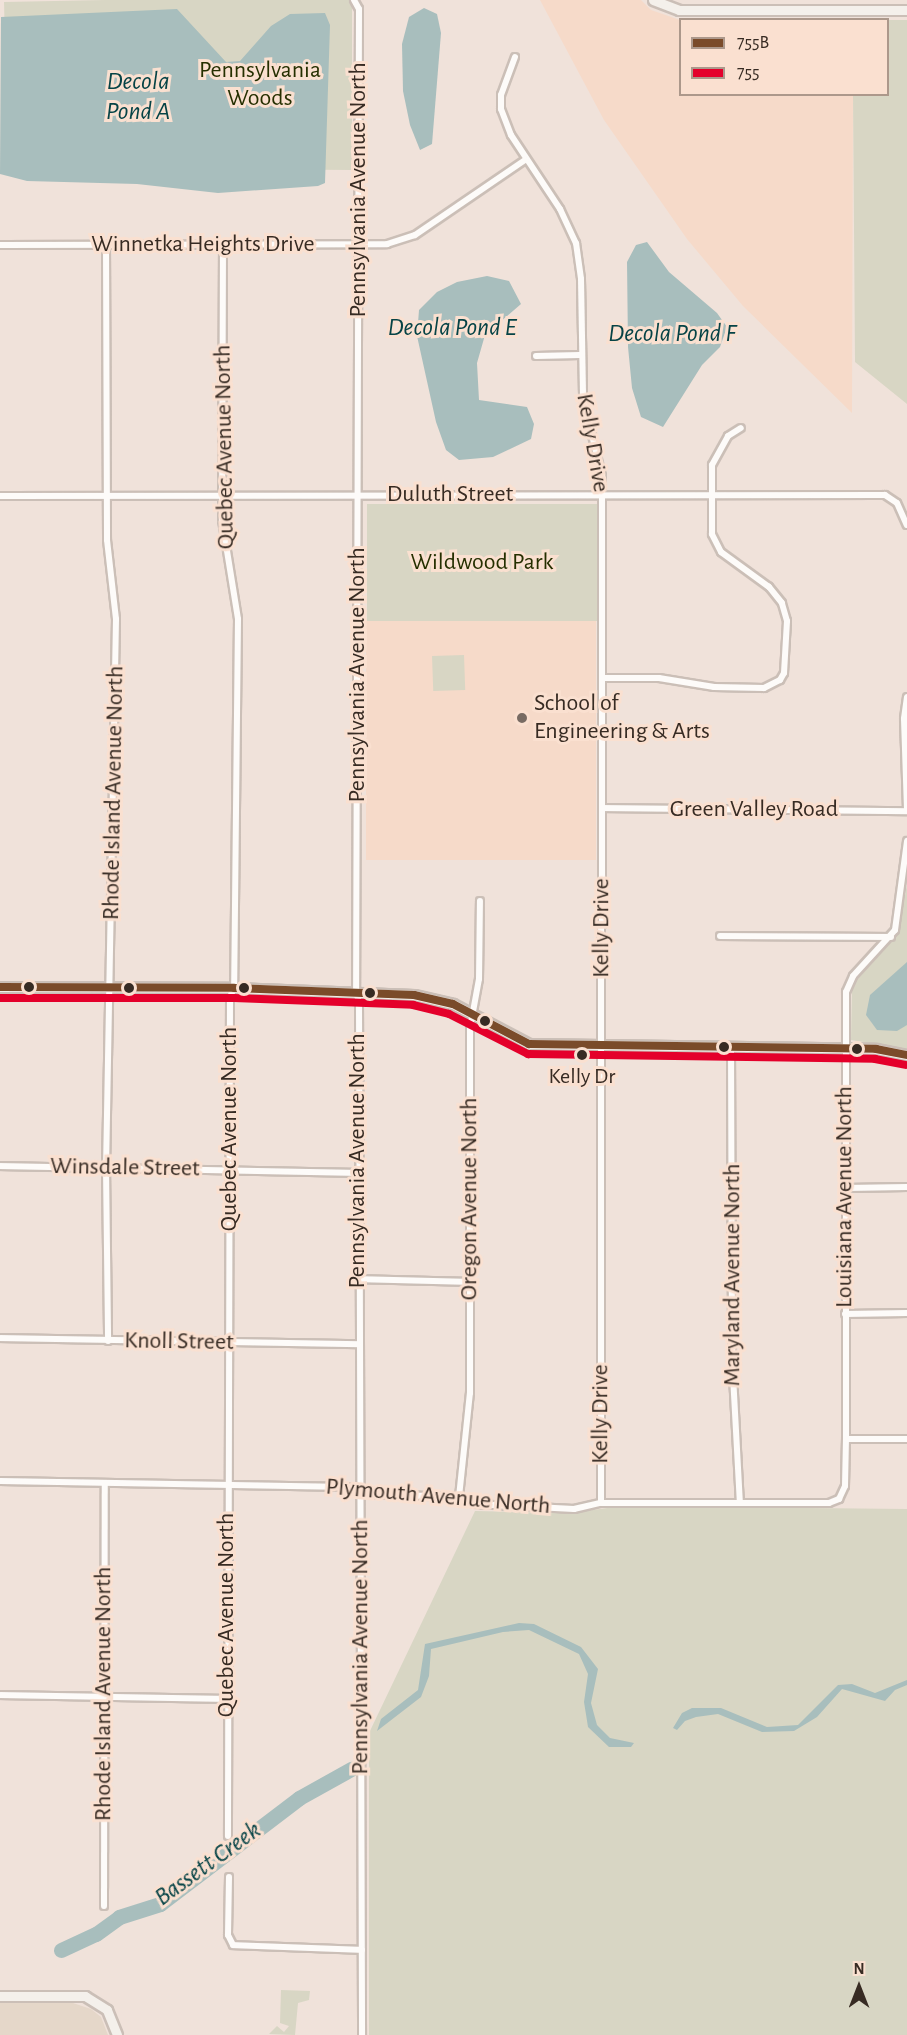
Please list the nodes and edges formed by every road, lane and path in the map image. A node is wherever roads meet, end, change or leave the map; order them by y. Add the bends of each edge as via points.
1 (354, 0) edge
2 (653, 0) edge
3 (907, 10) edge
4 (515, 57) dead end
5 (525, 160) junction
6 (223, 244) junction
7 (0, 245) edge
8 (106, 245) junction
9 (359, 245) junction
10 (580, 355) junction
11 (536, 356) dead end
12 (741, 428) dead end
13 (106, 495) junction
14 (223, 495) junction
15 (359, 495) junction
16 (603, 495) junction
17 (710, 495) junction
18 (0, 496) edge
19 (907, 525) edge
20 (602, 678) junction
21 (907, 697) edge
22 (602, 808) junction
23 (907, 810) edge
24 (907, 841) edge
25 (480, 901) dead end
26 (720, 936) dead end
27 (891, 937) junction
28 (0, 987) edge
29 (111, 987) junction
30 (234, 987) junction
31 (356, 992) junction
32 (473, 1016) junction
33 (601, 1046) junction
34 (731, 1047) junction
35 (845, 1050) junction
36 (907, 1054) edge
37 (0, 1166) edge
38 (106, 1168) junction
39 (230, 1170) junction
40 (358, 1173) junction
41 (907, 1187) edge
42 (846, 1188) junction
43 (357, 1279) junction
44 (470, 1282) junction
45 (907, 1313) edge
46 (845, 1314) junction
47 (0, 1338) edge
48 (108, 1341) junction
49 (228, 1342) junction
50 (358, 1344) junction
51 (846, 1439) junction
52 (907, 1439) edge
53 (0, 1481) edge
54 (105, 1483) junction
55 (228, 1485) junction
56 (358, 1490) junction
57 (459, 1497) junction
58 (839, 1499) joint
59 (601, 1503) junction
60 (740, 1503) junction
61 (0, 1695) edge
62 (103, 1696) junction
63 (227, 1699) junction
64 (228, 1836) dead end
65 (229, 1877) dead end
66 (104, 1906) dead end
67 (362, 1950) junction
68 (0, 1996) edge
69 (117, 2035) edge
70 (362, 2035) edge

1 - 9 street, Pennsylvania Avenue North via 359,9
2 - 3 street via 679,10
4 - 5 street, Kelly Drive via 501,95 501,110
5 - 9 street, Winnetka Heights Drive via 415,235 387,244
5 - 10 street, Kelly Drive via 560,209 576,243 581,279
6 - 8 street, Winnetka Heights Drive
6 - 9 street, Winnetka Heights Drive
6 - 14 street, Quebec Avenue North
7 - 8 street, Winnetka Heights Drive
8 - 13 street, Rhode Island Avenue North
9 - 15 street, Pennsylvania Avenue North
10 - 11 street
10 - 16 street, Kelly Drive via 583,398 599,454
12 - 17 street via 717,450
13 - 14 street, Duluth Street
13 - 18 street, Duluth Street
13 - 29 street, Rhode Island Avenue North via 116,619
14 - 15 street, Duluth Street
14 - 30 street, Quebec Avenue North via 224,539 238,619
15 - 16 street, Duluth Street
15 - 31 street, Pennsylvania Avenue North
16 - 17 street, Duluth Street
16 - 20 street, Kelly Drive
17 - 19 street, Duluth Street via 885,495 897,503
17 - 20 street via 712,534 722,552 769,587 782,603 787,621 784,673 780,680 765,688 714,687 659,678
20 - 22 street, Kelly Drive
21 - 23 street
22 - 23 street, Green Valley Road
22 - 33 street, Kelly Drive
24 - 27 street
25 - 32 street, Oregon Avenue North via 479,979
26 - 27 street
27 - 35 street, Louisiana Avenue North via 848,983
28 - 29 street
29 - 30 street
29 - 38 street, Rhode Island Avenue North
30 - 31 street
30 - 39 street, Quebec Avenue North via 230,997
31 - 32 street via 441,1000
31 - 40 street, Pennsylvania Avenue North
32 - 33 street via 529,1044
32 - 44 street, Oregon Avenue North
33 - 34 street
33 - 59 street, Kelly Drive
34 - 35 street
34 - 60 street, Maryland Avenue North via 732,1357
35 - 36 street
35 - 42 street, Louisiana Avenue North
37 - 38 street, Winsdale Street
38 - 39 street, Winsdale Street
38 - 48 street, Rhode Island Avenue North
39 - 40 street, Winsdale Street
39 - 49 street, Quebec Avenue North
40 - 43 street, Pennsylvania Avenue North
41 - 42 street
42 - 46 street, Louisiana Avenue North
43 - 44 street
43 - 50 street, Pennsylvania Avenue North
44 - 57 street, Oregon Avenue North via 470,1393
45 - 46 street
46 - 51 street, Louisiana Avenue North
47 - 48 street, Knoll Street
48 - 49 street, Knoll Street
49 - 50 street, Knoll Street
49 - 55 street, Quebec Avenue North
50 - 56 street, Pennsylvania Avenue North
51 - 52 street
51 - 58 street, Louisiana Avenue North via 845,1486
53 - 54 street, Plymouth Avenue North
54 - 55 street, Plymouth Avenue North
54 - 62 street, Rhode Island Avenue North
55 - 56 street, Plymouth Avenue North
55 - 63 street, Quebec Avenue North
56 - 57 street, Plymouth Avenue North via 366,1494
56 - 67 street, Pennsylvania Avenue North
57 - 59 street, Plymouth Avenue North via 475,1504 574,1509
58 - 60 street, Plymouth Avenue North via 829,1503
59 - 60 street, Plymouth Avenue North
61 - 62 street
62 - 63 street
62 - 66 street, Rhode Island Avenue North
63 - 64 street, Quebec Avenue North
65 - 67 street via 228,1935 229,1942 238,1947
67 - 70 street, Pennsylvania Avenue North
68 - 69 street via 78,1995 107,2010

